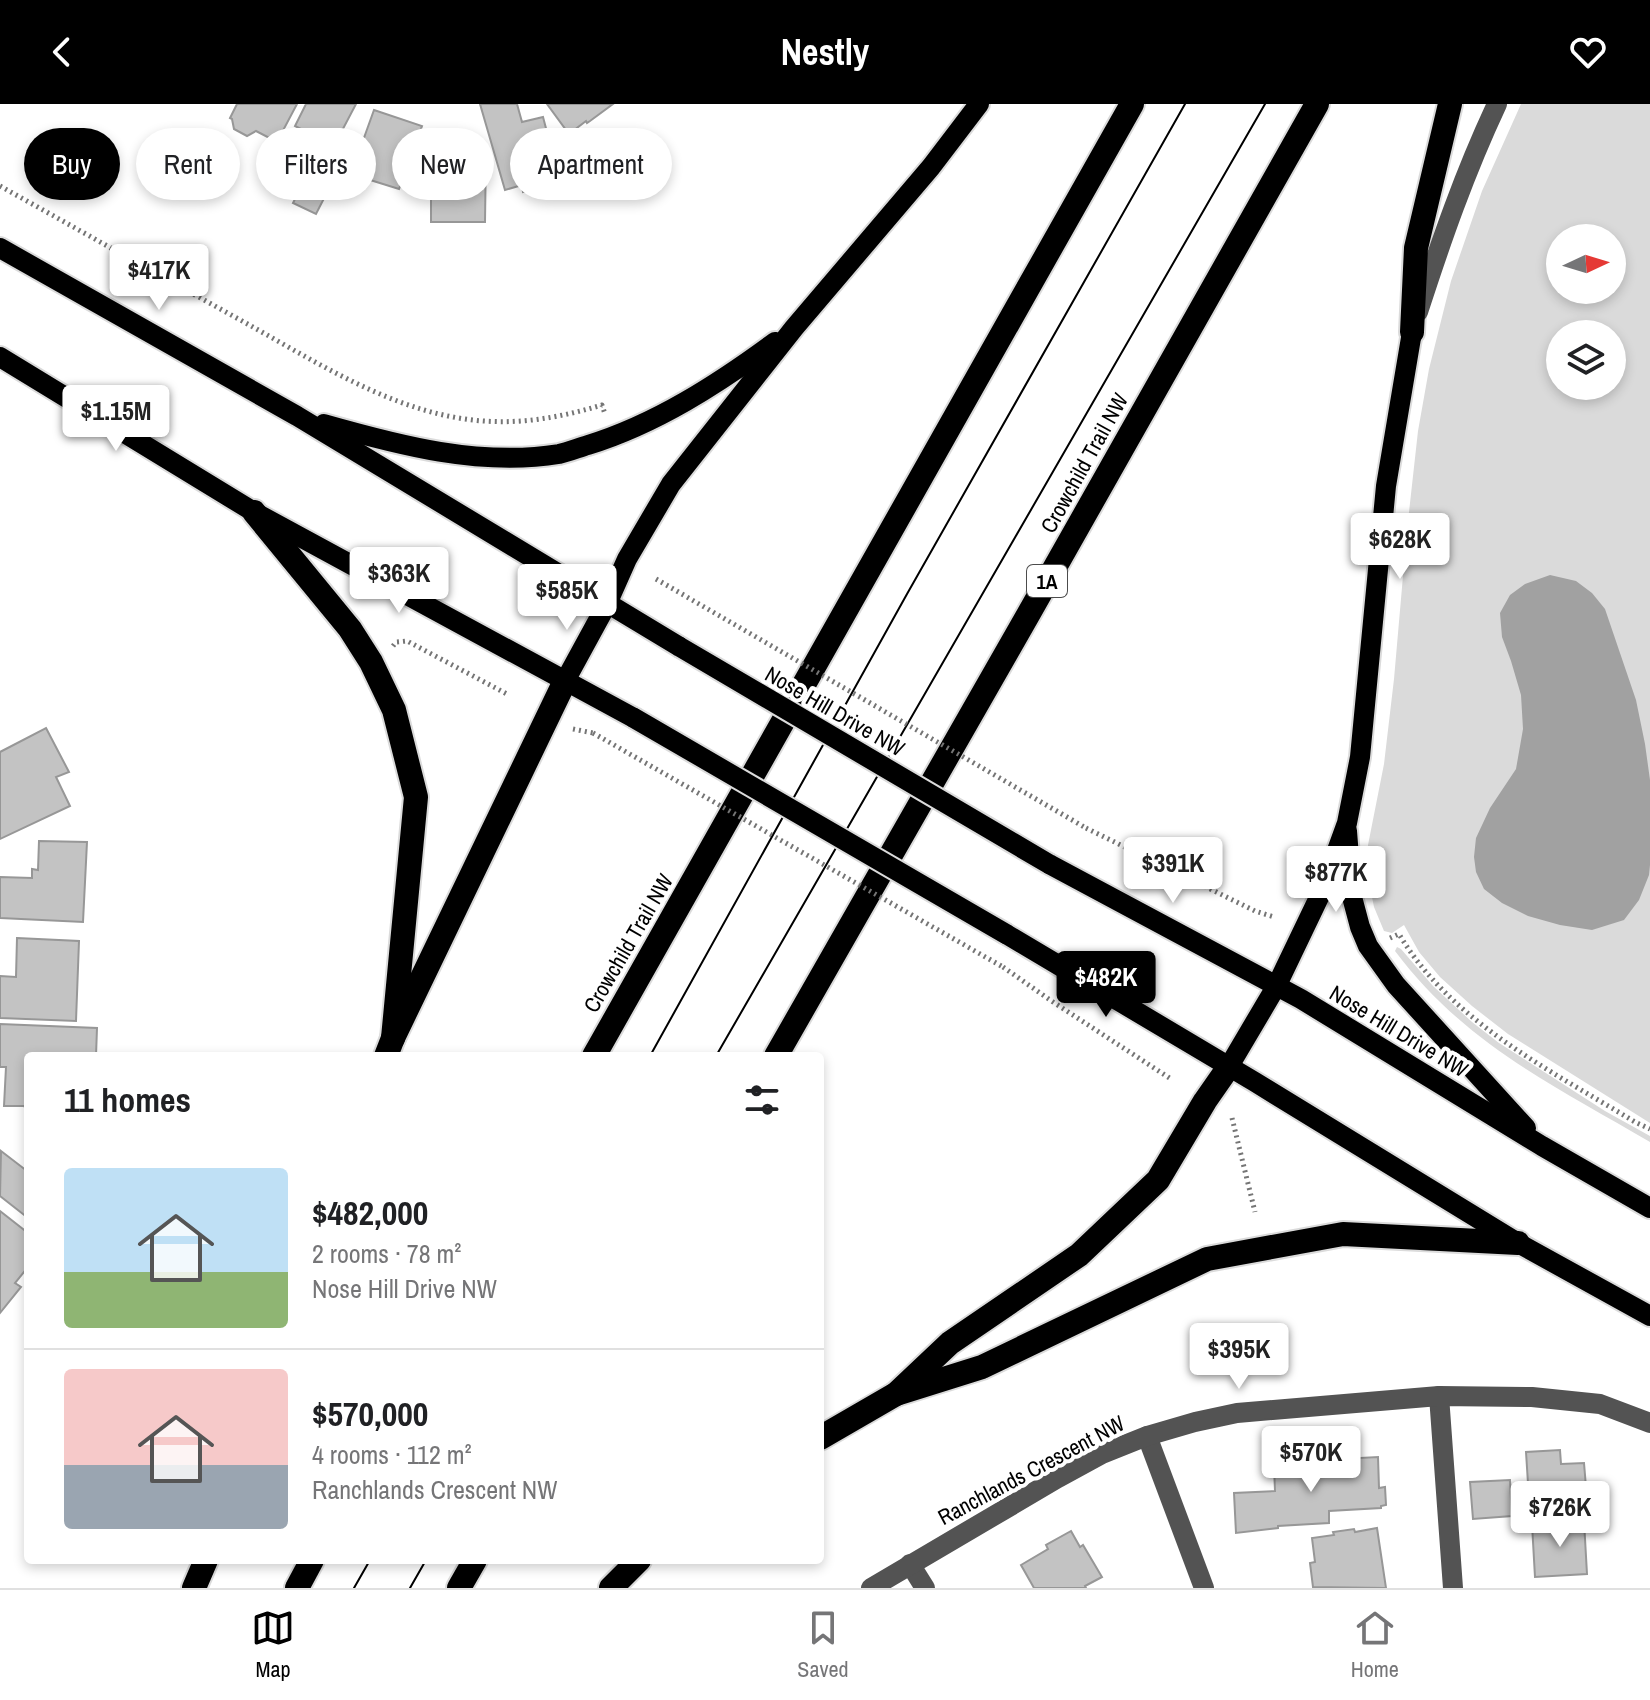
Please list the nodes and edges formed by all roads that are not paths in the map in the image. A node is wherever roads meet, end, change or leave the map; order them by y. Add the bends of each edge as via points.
1 (979, 104) edge
2 (1132, 104) edge
3 (1317, 104) edge
4 (1450, 104) edge
5 (1497, 104) edge
6 (0, 248) edge
7 (794, 328) junction
8 (1412, 332) junction
9 (0, 357) edge
10 (297, 416) junction
11 (254, 512) junction
12 (607, 604) junction
13 (565, 681) junction
14 (1347, 823) junction
15 (1277, 985) junction
16 (390, 1047) edge
17 (596, 1052) edge
18 (778, 1052) edge
19 (1228, 1068) junction
20 (1542, 1146) junction
21 (1650, 1208) edge
22 (1518, 1243) junction
23 (1650, 1316) edge
24 (896, 1394) junction
25 (1439, 1396) junction
26 (1650, 1423) edge
27 (824, 1436) edge
28 (1147, 1436) junction
29 (204, 1564) edge
30 (310, 1564) edge
31 (473, 1564) edge
32 (635, 1564) edge
33 (910, 1564) junction
34 (194, 1588) edge
35 (297, 1588) edge
36 (459, 1588) edge
37 (611, 1588) edge
38 (871, 1588) edge
39 (925, 1588) edge
40 (1204, 1588) edge
41 (1453, 1588) edge

1 - 7 main road
2 - 17 highway, Crowchild Trail NW
3 - 18 highway, Crowchild Trail NW / 1A
4 - 8 highway via 1416,248
5 - 8 street via 1440,241
6 - 10 main road, Nose Hill Drive NW
7 - 10 main road via 724,380 655,417 559,454 502,458 454,453 389,443
7 - 12 main road via 671,484
8 - 14 main road via 1386,486 1360,757
9 - 11 main road
10 - 12 main road, Nose Hill Drive NW
11 - 13 main road
11 - 16 highway via 350,629 394,710 416,797
12 - 13 main road
12 - 15 main road, Nose Hill Drive NW, bridge via 1049,864
13 - 16 highway
13 - 19 main road, bridge
14 - 15 main road via 1323,889
14 - 20 main road via 1352,897 1368,946 1396,985
15 - 19 main road
15 - 20 main road, Nose Hill Drive NW
19 - 22 main road
19 - 24 highway via 1158,1180 1079,1255 950,1343
20 - 21 main road, Nose Hill Drive NW
22 - 23 main road
22 - 24 highway via 1343,1234 1207,1259 982,1367
24 - 27 highway
25 - 26 street, Ranchlands Crescent NW via 1600,1404
25 - 28 street, Ranchlands Crescent NW via 1237,1413
25 - 41 street
28 - 33 street, Ranchlands Crescent NW via 1102,1454
28 - 40 street
29 - 34 highway
30 - 35 highway
31 - 36 highway
32 - 37 highway
33 - 38 street, Ranchlands Crescent NW
33 - 39 street

